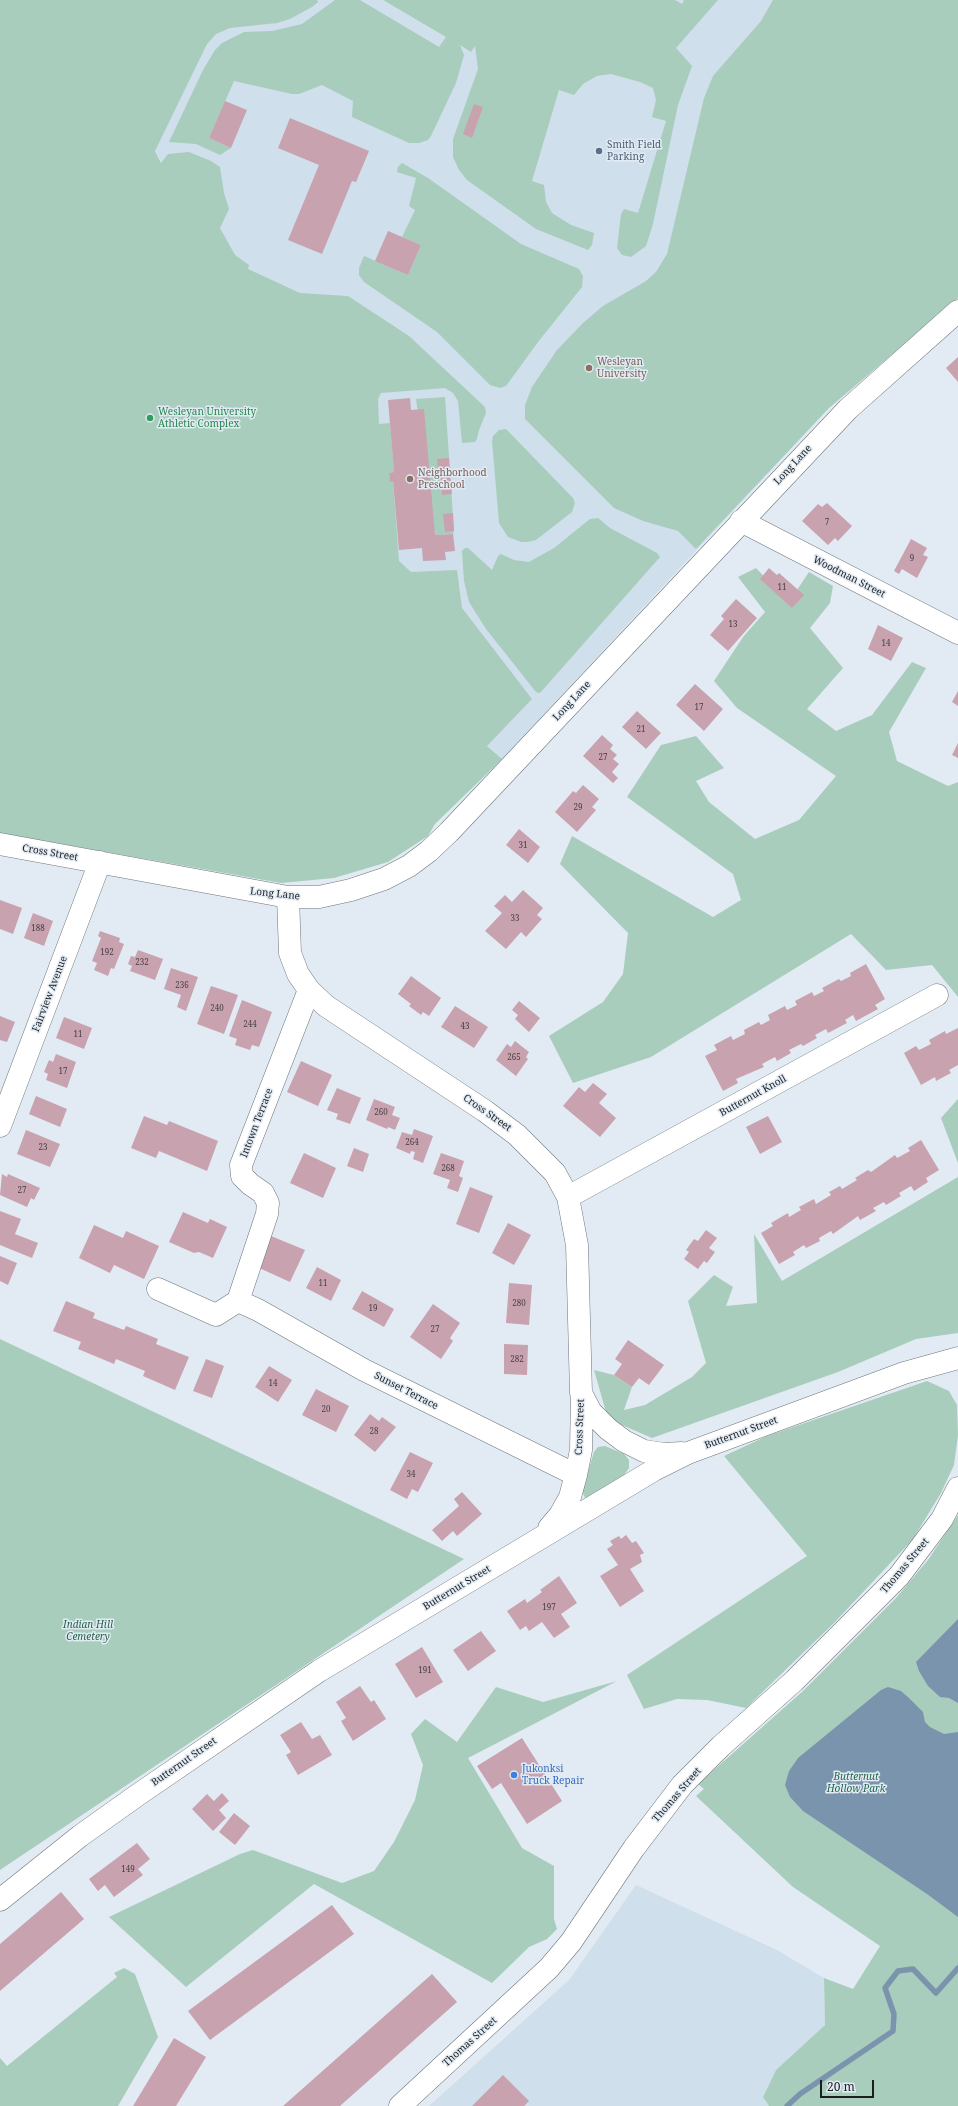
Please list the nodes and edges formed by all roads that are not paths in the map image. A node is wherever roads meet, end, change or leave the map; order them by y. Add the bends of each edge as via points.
1 (958, 311) edge
2 (741, 521) junction
3 (958, 633) edge
4 (0, 844) edge
5 (100, 862) junction
6 (288, 898) junction
7 (308, 990) junction
8 (937, 995) dead end
9 (0, 1126) edge
10 (568, 1197) junction
11 (158, 1289) dead end
12 (238, 1301) junction
13 (958, 1358) edge
14 (582, 1393) junction
15 (688, 1453) junction
16 (576, 1474) junction
17 (958, 1488) edge
18 (533, 1543) junction
19 (0, 1900) edge
20 (400, 2106) edge

1 - 2 street, Long Lane via 848,409
2 - 3 street, Woodman Street
2 - 6 street, Long Lane via 429,851 409,866 384,879 319,897
4 - 5 street, Cross Street
5 - 6 street, Long Lane
5 - 9 street, Fairview Avenue
6 - 7 street, Cross Street via 290,953
7 - 10 street, Cross Street via 326,1006 517,1135 555,1173
7 - 12 street, Intown Terrace via 241,1165 242,1176 263,1193 268,1203 267,1214
8 - 10 street, Butternut Knoll
10 - 14 street, Cross Street via 577,1244
11 - 12 street via 216,1315
12 - 16 street, Sunset Terrace via 364,1370
13 - 15 street, Butternut Street via 904,1373
14 - 15 street, Cross Street via 591,1412 624,1441 644,1451 664,1454
14 - 16 street, Cross Street via 582,1442
15 - 18 street, Butternut Street via 622,1488
16 - 18 street, Cross Street via 570,1498 560,1515
17 - 20 street, Thomas Street via 942,1519 923,1547 894,1581 794,1681 721,1746 682,1785 634,1848 571,1942 549,1968
18 - 19 street, Butternut Street via 325,1667 80,1836

